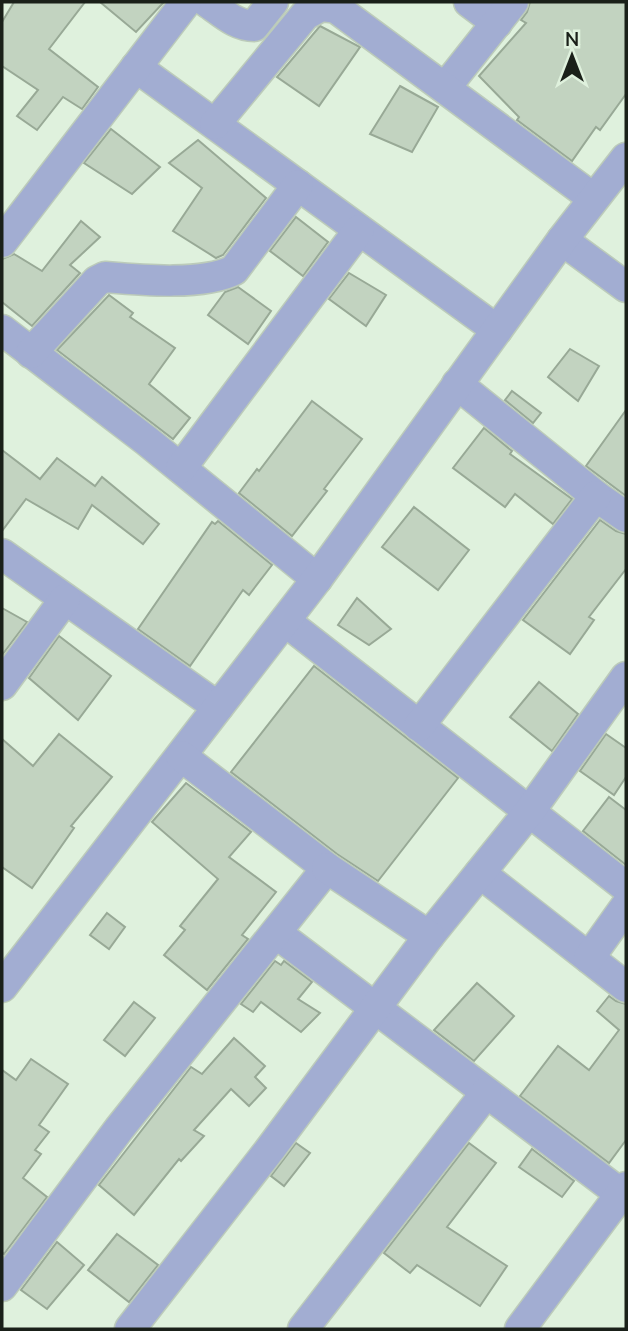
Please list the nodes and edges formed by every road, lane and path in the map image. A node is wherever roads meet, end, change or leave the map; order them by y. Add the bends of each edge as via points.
1 (186, 2) edge
2 (207, 2) edge
3 (274, 2) edge
4 (469, 2) edge
5 (505, 12) edge
6 (305, 15) junction
7 (136, 67) junction
8 (445, 88) junction
9 (215, 124) junction
10 (626, 158) edge
11 (298, 185) junction
12 (593, 198) junction
13 (359, 230) junction
14 (562, 240) junction
15 (2, 242) edge
16 (626, 287) edge
17 (2, 330) edge
18 (497, 330) junction
19 (31, 353) junction
20 (457, 384) junction
21 (181, 468) junction
22 (596, 496) junction
23 (626, 517) edge
24 (2, 554) edge
25 (317, 579) junction
26 (65, 599) junction
27 (285, 621) junction
28 (626, 677) edge
29 (2, 685) edge
30 (218, 707) junction
31 (419, 726) junction
32 (181, 756) junction
33 (529, 812) junction
34 (327, 868) junction
35 (480, 873) junction
36 (626, 887) edge
37 (626, 906) edge
38 (276, 933) junction
39 (429, 936) junction
40 (589, 958) junction
41 (6, 975) edge
42 (626, 987) edge
43 (373, 1007) junction
44 (486, 1093) junction
45 (624, 1191) edge
46 (2, 1286) edge
47 (130, 1329) edge
48 (303, 1329) edge
49 (520, 1329) edge

1 - 7 street
2 - 3 street via 247,26 254,26
3 - 6 street
4 - 5 street
5 - 8 street
6 - 8 street via 321,6 337,8
6 - 9 street
7 - 9 street
7 - 15 street
8 - 12 street
9 - 11 street
10 - 12 street
11 - 13 street
11 - 19 street via 234,270 205,280 105,277
12 - 14 street
13 - 18 street
13 - 21 street
14 - 16 street
14 - 18 street
17 - 19 street
18 - 20 street
19 - 21 street
20 - 22 street
20 - 25 street
21 - 25 street
22 - 23 street
22 - 31 street
24 - 26 street
25 - 27 street
26 - 29 street
26 - 30 street
27 - 30 street
27 - 31 street
28 - 33 street
30 - 32 street
31 - 33 street
32 - 34 street
32 - 41 street
33 - 35 street
33 - 36 street
34 - 38 street
34 - 39 street
35 - 39 street
35 - 40 street
37 - 40 street
38 - 43 street
38 - 46 street via 119,1129
39 - 43 street
40 - 42 street
43 - 44 street
43 - 47 street via 271,1149
44 - 45 street
44 - 48 street
45 - 49 street

